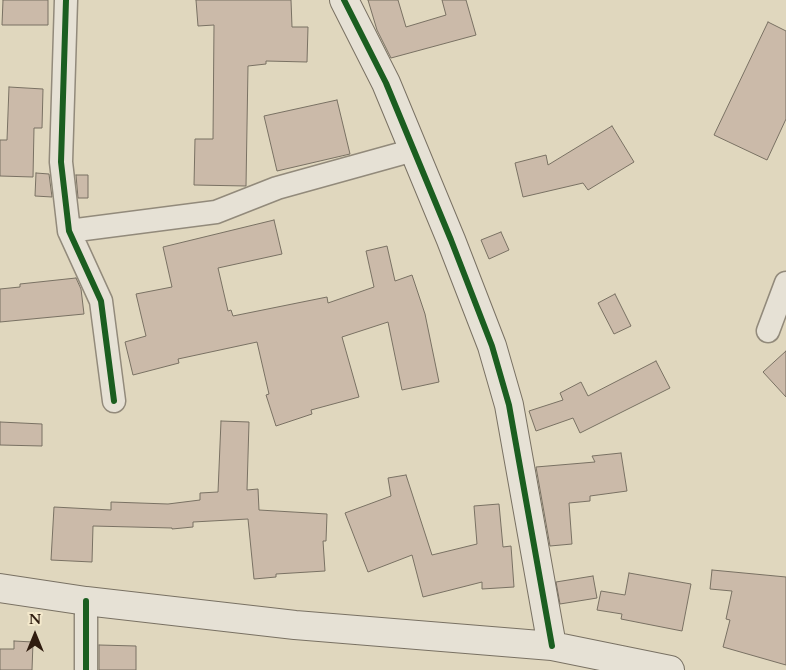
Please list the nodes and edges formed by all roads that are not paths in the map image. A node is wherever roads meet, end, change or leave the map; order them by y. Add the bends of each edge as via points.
1 (66, 0) edge
2 (344, 0) edge
3 (414, 150) junction
4 (69, 231) junction
5 (786, 282) edge
6 (768, 331) dead end
7 (114, 402) dead end
8 (0, 588) edge
9 (86, 601) junction
10 (552, 646) junction
11 (600, 663) edge
12 (86, 670) edge
13 (670, 670) edge

1 - 4 street via 60,162
2 - 3 street via 386,82
3 - 4 street via 277,188 216,212
3 - 10 street via 492,346 509,404
4 - 7 street via 101,301
5 - 6 street
8 - 9 street
9 - 10 street via 295,625
9 - 12 street
10 - 11 street
11 - 13 street

